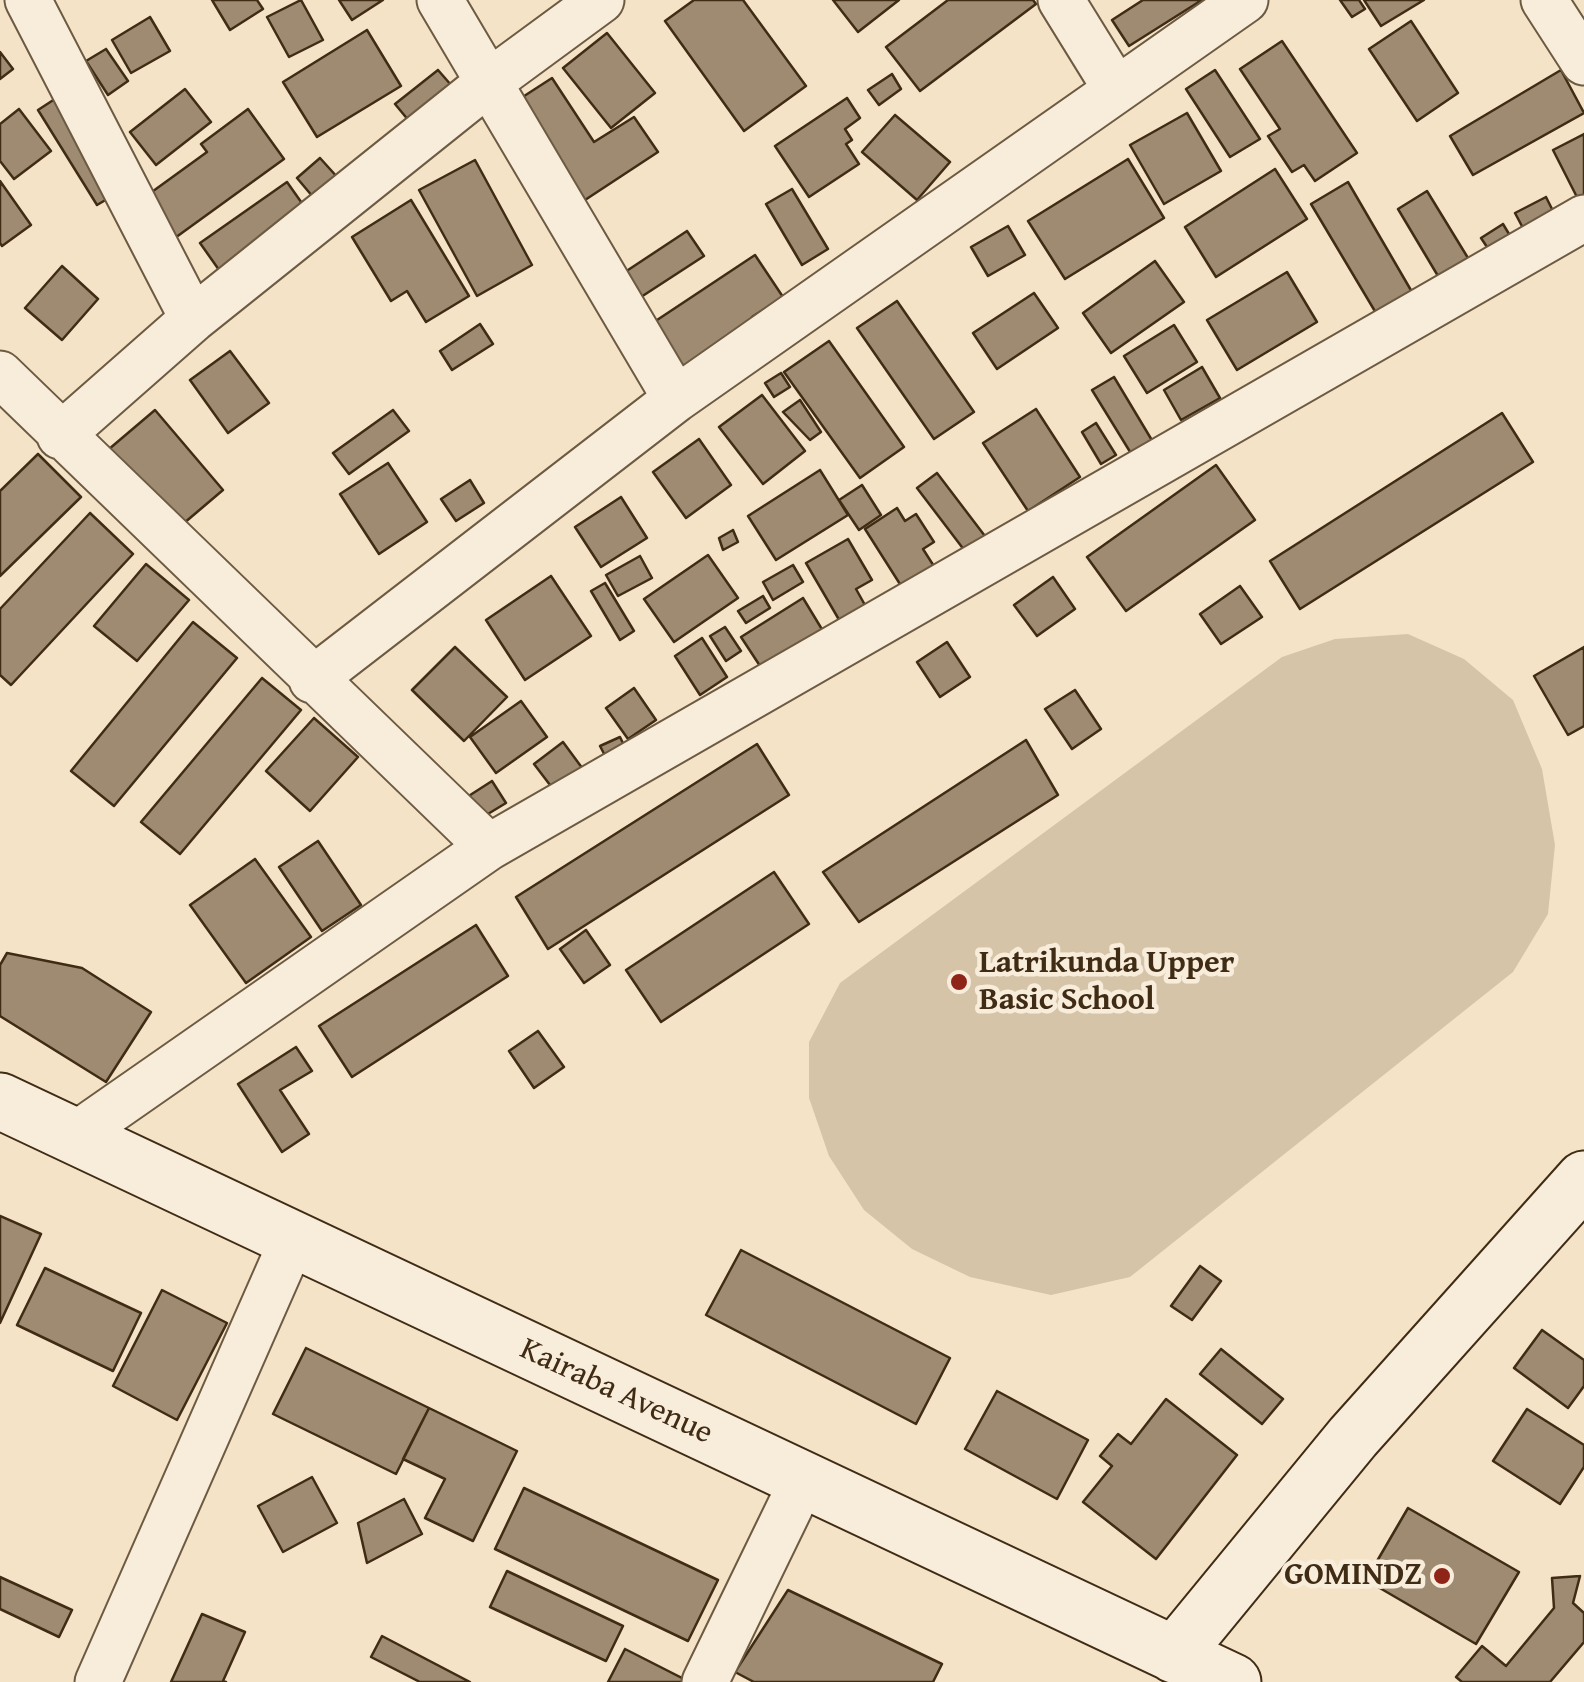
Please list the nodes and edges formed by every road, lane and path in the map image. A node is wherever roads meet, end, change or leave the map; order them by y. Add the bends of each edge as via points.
1 (28, 0) edge
2 (440, 0) edge
3 (601, 0) edge
4 (1061, 0) edge
5 (1245, 0) edge
6 (1544, 0) edge
7 (1584, 62) edge
8 (488, 83) junction
9 (1116, 89) junction
10 (1584, 218) edge
11 (193, 319) junction
12 (0, 374) edge
13 (676, 399) junction
14 (60, 436) junction
15 (312, 680) junction
16 (489, 847) junction
17 (0, 1101) edge
18 (74, 1136) junction
19 (1584, 1179) edge
20 (293, 1240) junction
21 (802, 1480) junction
22 (1174, 1656) junction
23 (98, 1682) edge
24 (705, 1682) edge
25 (1233, 1682) edge

1 - 11 street
2 - 8 street
3 - 8 street
4 - 9 street
5 - 9 street
6 - 7 street
8 - 11 street
8 - 13 street
9 - 13 street
10 - 16 street
11 - 14 street
12 - 14 street
13 - 15 street
14 - 15 street
15 - 16 street
16 - 18 street
17 - 18 street, Kairaba Avenue
18 - 20 street, Kairaba Avenue
19 - 22 street via 1353,1437
20 - 21 street, Kairaba Avenue
20 - 23 street
21 - 22 street, Kairaba Avenue
21 - 24 street
22 - 25 street, Kairaba Avenue

